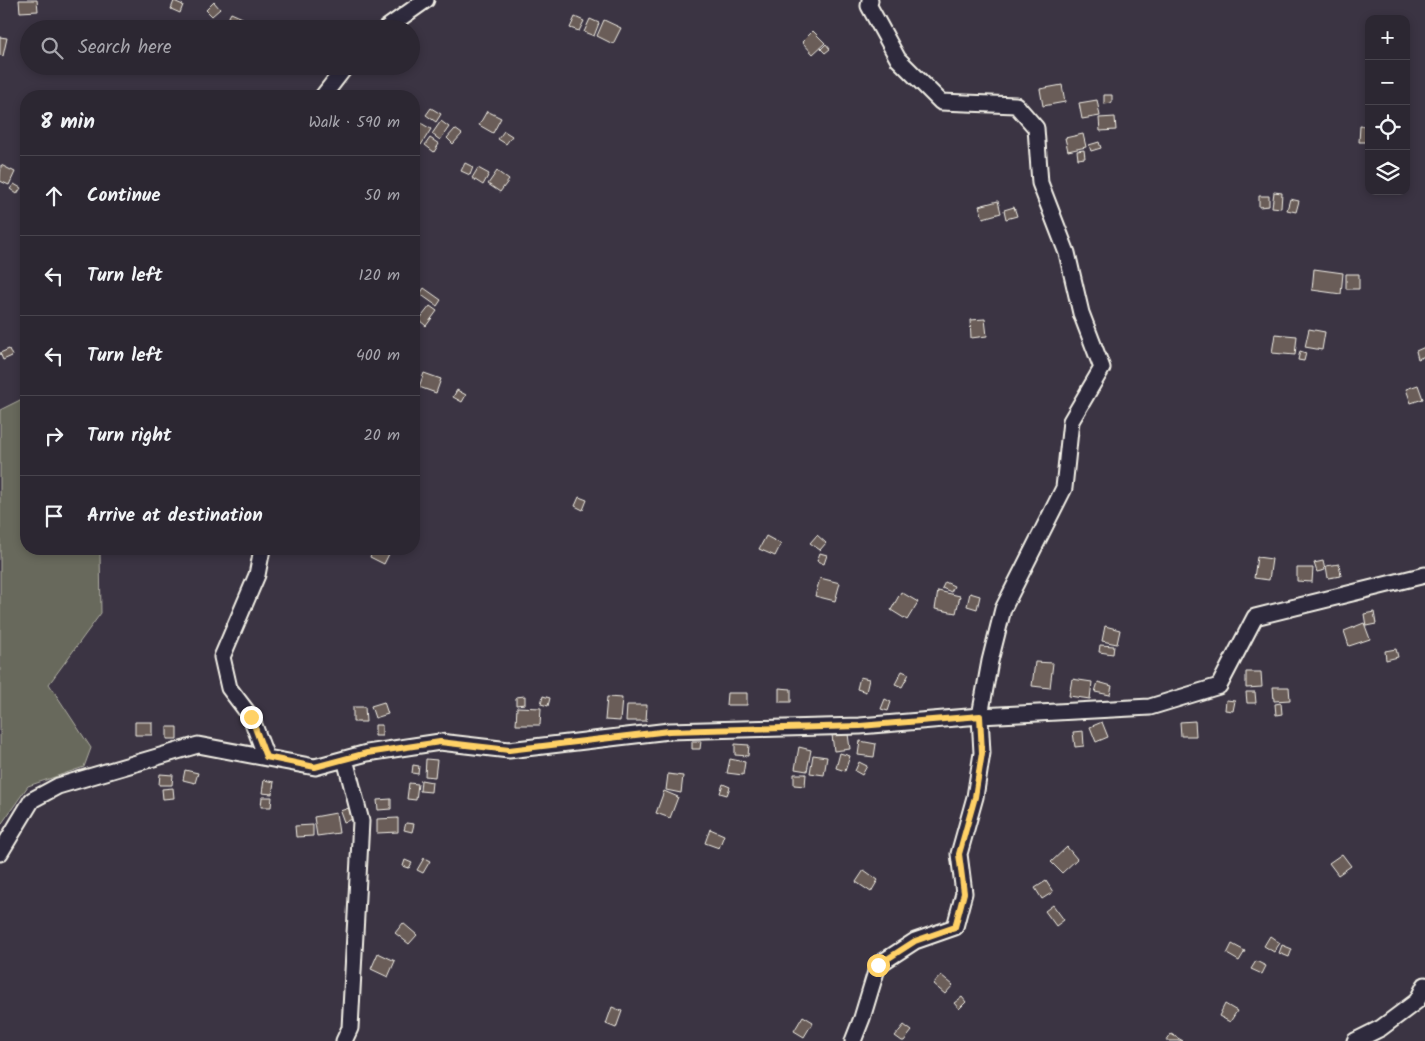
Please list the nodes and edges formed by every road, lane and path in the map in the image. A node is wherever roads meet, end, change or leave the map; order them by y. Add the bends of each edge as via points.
1 (426, 0) edge
2 (870, 0) edge
3 (398, 20) edge
4 (339, 75) edge
5 (328, 90) edge
6 (261, 555) edge
7 (1425, 575) edge
8 (980, 716) junction
9 (266, 757) junction
10 (345, 759) junction
11 (0, 853) edge
12 (1425, 985) edge
13 (344, 1041) edge
14 (853, 1041) edge
15 (1355, 1041) edge

1 - 3 street
2 - 8 street via 869,6 898,59 941,102 1016,105 1036,128 1040,183 1067,253 1081,313 1102,368 1071,420 1064,488 1003,609
4 - 5 street
6 - 9 street via 258,575 222,657 228,688 251,717
7 - 8 street via 1254,617 1218,686 1150,707
8 - 10 street via 860,726 669,731 509,750 440,742
8 - 14 street via 982,753 975,797 959,854 964,893 955,927 915,941 878,965
9 - 10 street via 315,767
9 - 11 street via 198,745 58,786 32,800
10 - 13 street via 361,822 350,1028
12 - 15 street via 1417,1001 1381,1028

